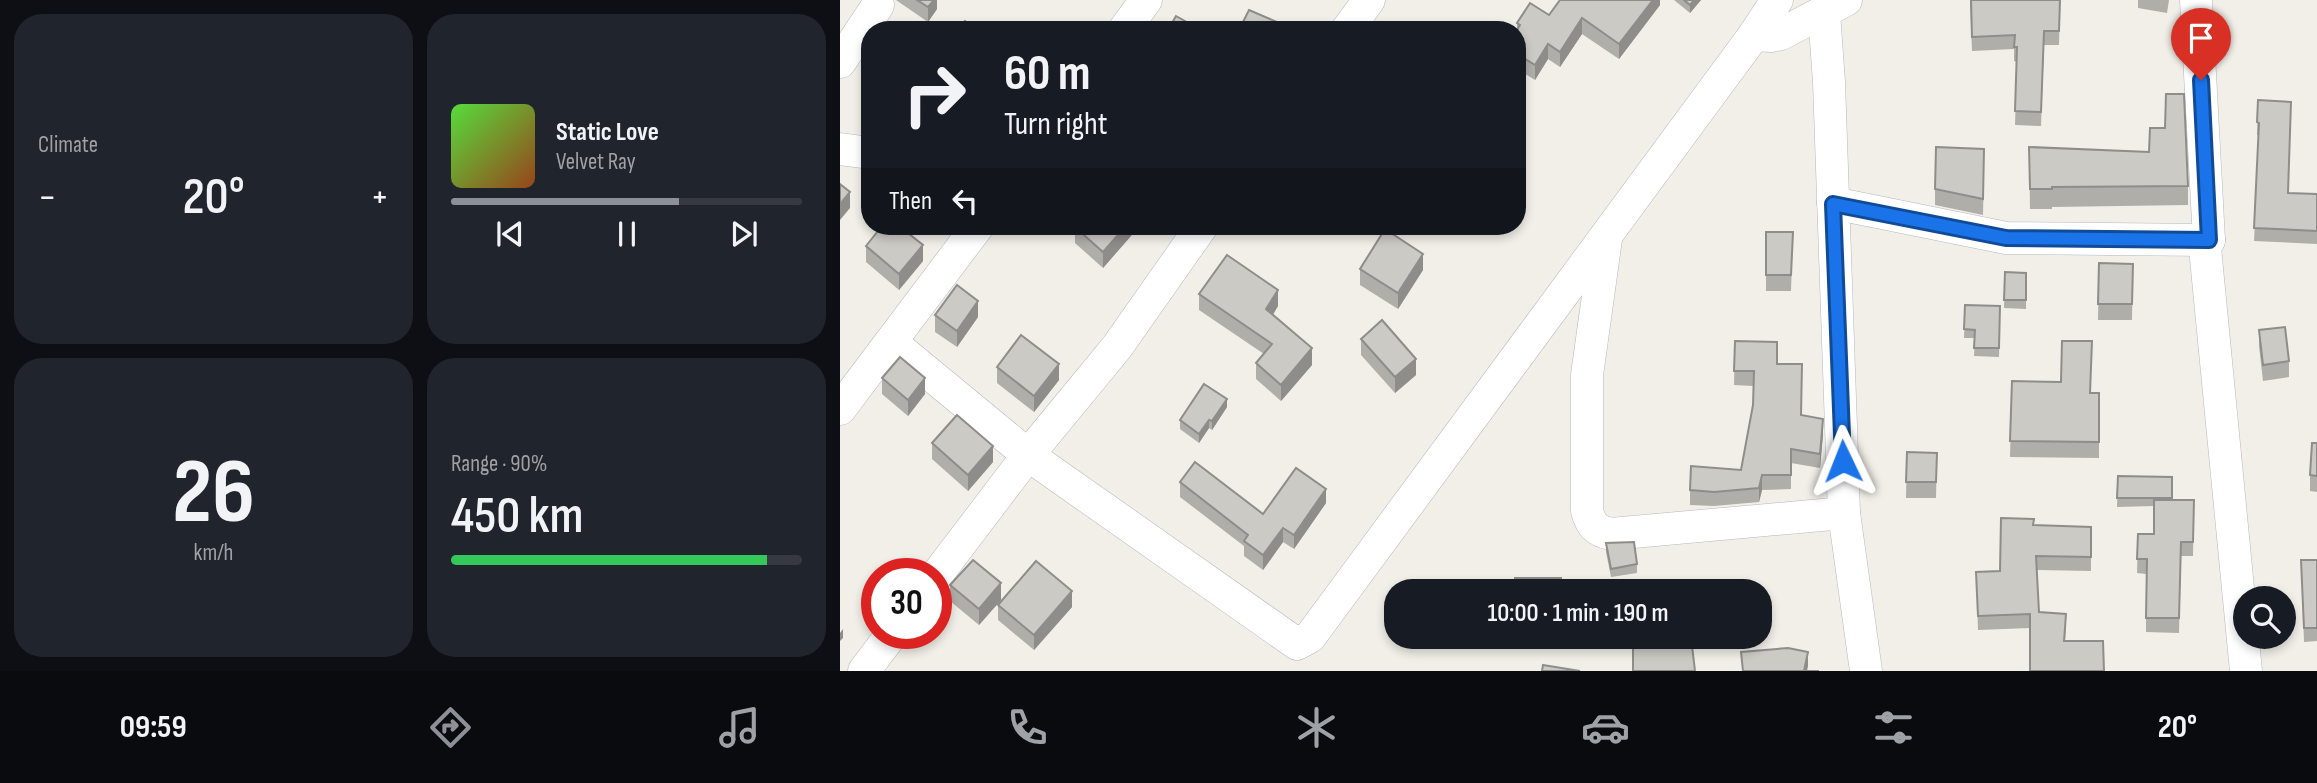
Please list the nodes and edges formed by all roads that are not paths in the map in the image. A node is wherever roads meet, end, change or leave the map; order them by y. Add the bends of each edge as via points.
1 (1146, 0) edge
2 (1369, 0) edge
3 (1777, 0) edge
4 (2196, 0) edge
5 (878, 5) dead end
6 (1835, 7) edge
7 (867, 21) edge
8 (1131, 21) edge
9 (1354, 21) edge
10 (861, 30) edge
11 (1754, 35) junction
12 (840, 62) edge
13 (840, 149) edge
14 (861, 152) edge
15 (1833, 204) junction
16 (971, 235) edge
17 (1196, 235) edge
18 (1606, 236) junction
19 (2209, 240) junction
20 (891, 342) junction
21 (840, 409) edge
22 (1028, 456) junction
23 (1844, 513) junction
24 (950, 558) edge
25 (881, 649) edge
26 (864, 671) edge
27 (1866, 671) edge
28 (2246, 671) edge

1 - 8 street
2 - 9 street
3 - 11 street
4 - 19 street
5 - 7 street
6 - 11 street via 1781,34
6 - 15 street
10 - 12 street
11 - 18 street
13 - 14 street
15 - 19 street via 2006,238
15 - 23 street
16 - 20 street
17 - 22 street via 1117,346
18 - 22 street via 1304,642 1297,644
18 - 23 street via 1587,375 1587,511 1591,524 1611,534
19 - 28 street via 2205,248
20 - 21 street
20 - 22 street
22 - 24 street
23 - 27 street
25 - 26 street

